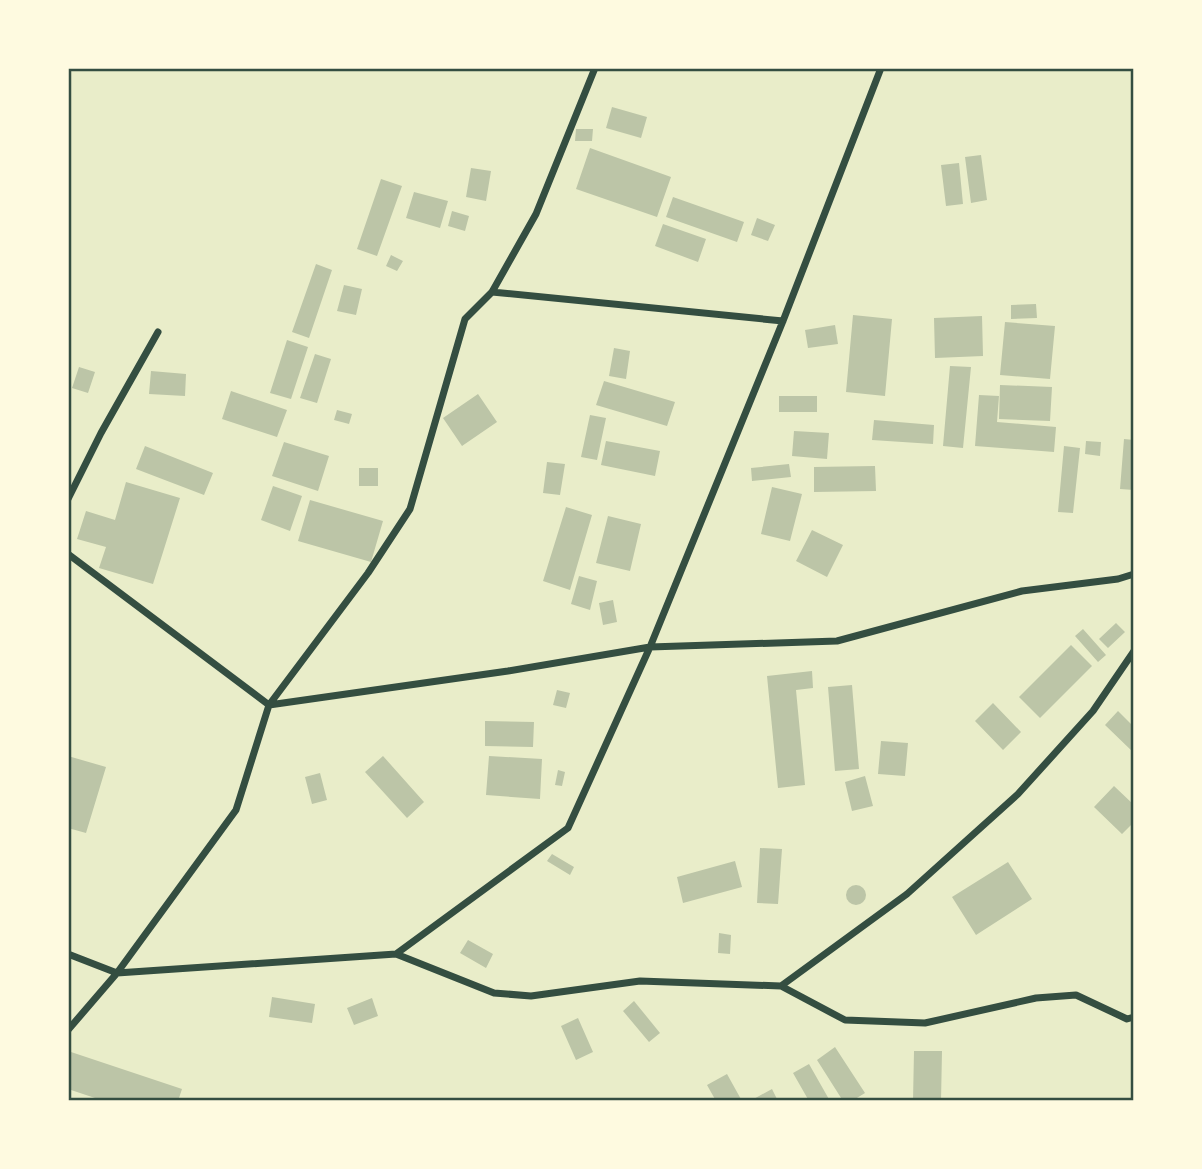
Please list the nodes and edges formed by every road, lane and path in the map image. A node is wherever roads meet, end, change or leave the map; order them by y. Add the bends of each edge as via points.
1 (595, 68) edge
2 (881, 68) edge
3 (492, 292) junction
4 (783, 321) junction
5 (158, 332) dead end
6 (68, 499) edge
7 (68, 554) edge
8 (1134, 574) edge
9 (650, 647) junction
10 (1134, 651) edge
11 (270, 705) junction
12 (68, 954) edge
13 (396, 954) junction
14 (117, 973) junction
15 (781, 986) junction
16 (1134, 1017) edge
17 (68, 1030) edge

1 - 3 street via 536,214
2 - 4 street
3 - 4 street
3 - 11 street via 466,319 410,509
4 - 9 street
5 - 6 street
7 - 11 street
8 - 9 street via 1022,591 837,641
9 - 11 street
9 - 13 street via 568,828
10 - 15 street via 1093,711 1018,793 907,894
11 - 14 street via 236,810
12 - 14 street
13 - 14 street
13 - 15 street via 506,994 531,996 640,981
14 - 17 street
15 - 16 street via 845,1020 925,1023 1036,998 1076,995 1127,1019

